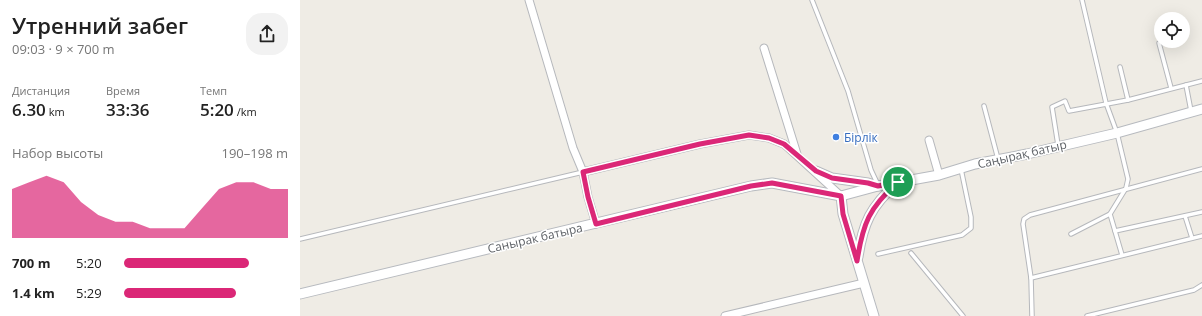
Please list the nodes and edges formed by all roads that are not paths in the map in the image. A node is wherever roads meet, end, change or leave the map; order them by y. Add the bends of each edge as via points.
1 (529, 0) edge
2 (812, 0) edge
3 (1082, 0) edge
4 (764, 48) dead end
5 (1160, 48) edge
6 (1120, 66) dead end
7 (1202, 81) edge
8 (1186, 85) junction
9 (1171, 88) junction
10 (1128, 100) junction
11 (1106, 103) junction
12 (984, 106) dead end
13 (1202, 109) edge
14 (1192, 112) junction
15 (1117, 133) junction
16 (929, 140) dead end
17 (1058, 146) junction
18 (797, 154) junction
19 (998, 159) junction
20 (961, 169) junction
21 (1202, 169) edge
22 (816, 171) junction
23 (583, 172) junction
24 (939, 175) junction
25 (898, 182) junction
26 (878, 186) junction
27 (1126, 188) junction
28 (841, 196) junction
29 (1202, 212) edge
30 (1110, 214) junction
31 (1185, 216) junction
32 (596, 224) junction
33 (1115, 230) junction
34 (1071, 234) dead end
35 (1202, 236) edge
36 (1192, 238) junction
37 (300, 239) edge
38 (911, 253) dead end
39 (878, 254) dead end
40 (1122, 255) junction
41 (857, 261) junction
42 (1031, 278) junction
43 (864, 283) junction
44 (1202, 285) edge
45 (300, 294) edge
46 (725, 316) edge
47 (874, 316) edge
48 (963, 316) edge
49 (1032, 316) edge
50 (1087, 316) edge

1 - 23 street via 573,148
2 - 26 lane via 848,91
3 - 11 lane
4 - 18 street
5 - 9 lane
6 - 10 lane
7 - 8 lane
8 - 9 lane
8 - 14 lane
9 - 10 lane
10 - 11 lane
11 - 15 lane
11 - 17 lane via 1069,112 1065,101 1052,107
12 - 19 lane
13 - 14 street, Саңырақ батыр
14 - 15 street, Саңырақ батыр
15 - 17 street, Саңырақ батыр
15 - 27 lane via 1128,179
16 - 24 street
17 - 19 street, Саңырақ батыр
18 - 22 street
18 - 23 street via 784,144 769,138 749,135
19 - 20 street, Саңырақ батыр
20 - 24 street, Саңырақ батыр
20 - 39 lane via 971,228 962,235
21 - 27 lane
22 - 26 street via 832,178
22 - 28 street
23 - 32 street
23 - 37 lane
24 - 25 street, Саңырақ батыр
25 - 26 street, Саңырақ батыр
25 - 41 street via 882,197 868,216 861,235
26 - 28 street, Саңырақ батыр
27 - 30 lane
27 - 42 lane via 1030,215 1024,219
28 - 32 street, Санырак батыра via 772,183
28 - 41 street via 843,214
29 - 31 lane
30 - 33 lane
30 - 34 lane
31 - 33 lane
31 - 36 lane
32 - 45 street, Санырак батыра
33 - 40 lane
35 - 36 lane
36 - 40 lane
38 - 48 lane
40 - 42 lane
41 - 43 street
42 - 49 lane
43 - 46 street
43 - 47 street
44 - 50 lane via 1194,290

